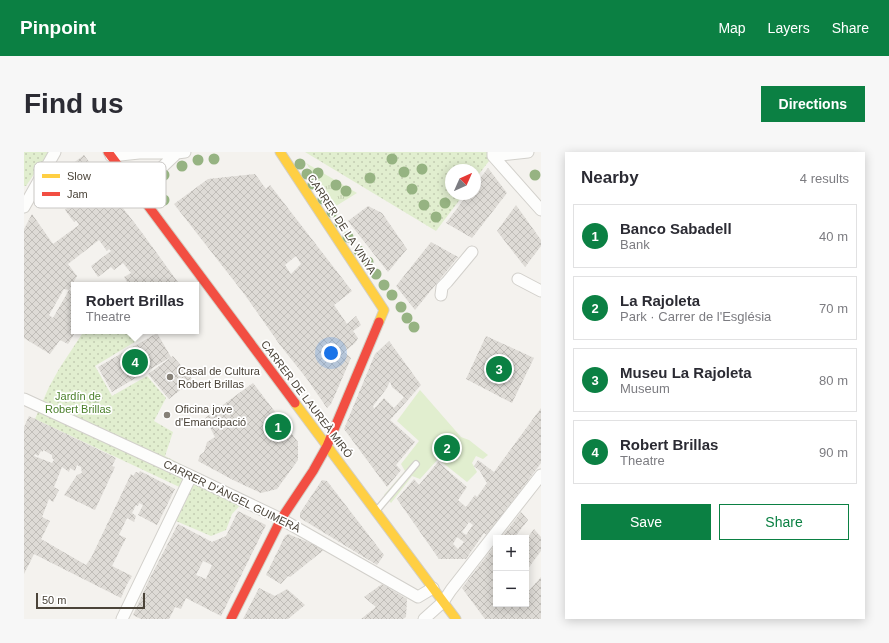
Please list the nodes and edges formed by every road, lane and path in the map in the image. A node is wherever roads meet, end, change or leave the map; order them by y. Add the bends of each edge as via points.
1 (55, 152) edge
2 (280, 152) edge
3 (528, 152) edge
4 (181, 153) edge
5 (110, 154) edge
6 (493, 154) edge
7 (49, 162) edge
8 (166, 165) edge
9 (34, 189) edge
10 (24, 207) edge
11 (149, 208) edge
12 (541, 210) edge
13 (472, 252) dead end
14 (518, 278) dead end
15 (540, 288) edge
16 (441, 295) dead end
17 (24, 399) edge
18 (327, 446) junction
19 (416, 464) dead end
20 (541, 475) edge
21 (191, 476) junction
22 (376, 511) junction
23 (281, 518) junction
24 (433, 588) junction
25 (443, 602) junction
26 (122, 619) edge
27 (230, 619) edge
28 (424, 619) edge
29 (456, 619) edge

1 - 7 street
2 - 18 main road, CARRER DE LA VINYA via 384,310
3 - 6 street
4 - 5 street
4 - 8 street
6 - 12 street
9 - 10 street
11 - 18 main road, CARRER DE LAUREÀ MIRÓ
13 - 16 street via 442,287
14 - 15 street
17 - 21 street, CARRER D'ÀNGEL GUIMERÀ
18 - 22 main road, CARRER DE LAUREÀ MIRÓ
18 - 23 main road
19 - 22 lane
20 - 25 street
21 - 23 street, CARRER D'ÀNGEL GUIMERÀ
21 - 26 street
22 - 24 main road, CARRER DE LAUREÀ MIRÓ
23 - 24 street, CARRER D'ÀNGEL GUIMERÀ via 418,597
23 - 27 main road
24 - 25 main road, CARRER DE LAUREÀ MIRÓ
25 - 28 street
25 - 29 main road, CARRER DE LAUREÀ MIRÓ

